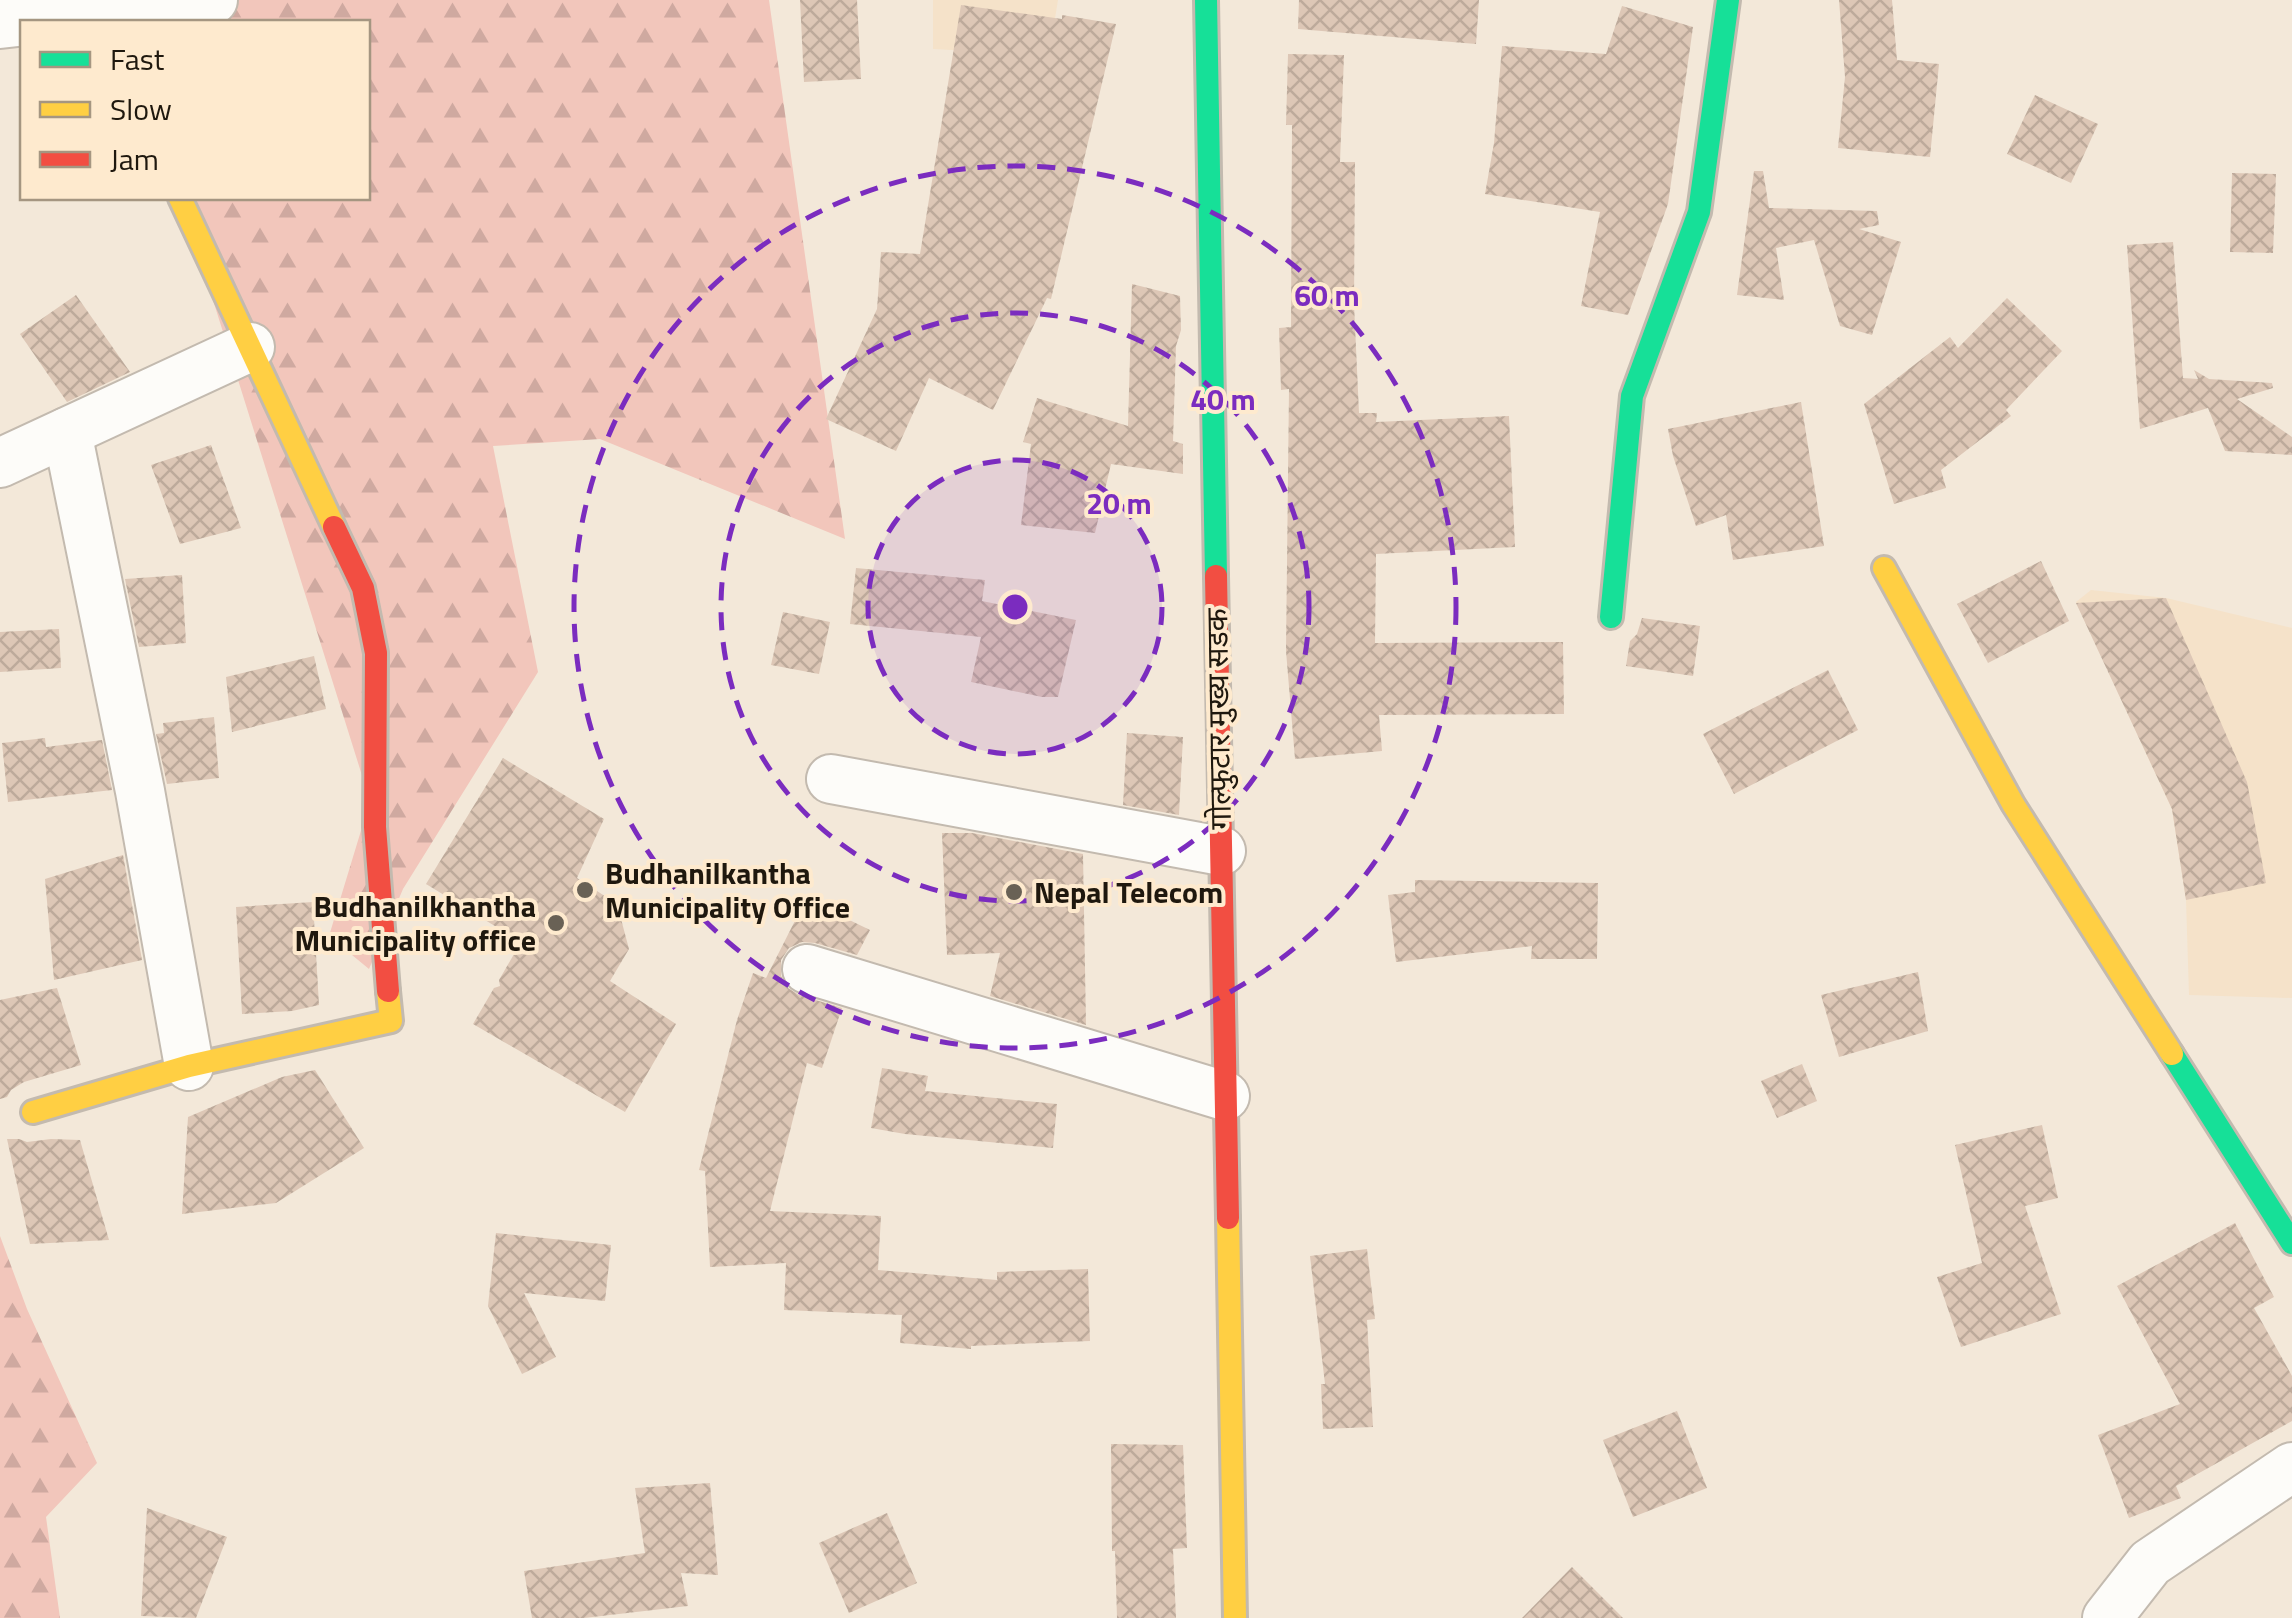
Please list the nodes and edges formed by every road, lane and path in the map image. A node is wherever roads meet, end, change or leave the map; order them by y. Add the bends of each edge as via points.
1 (213, 0) edge
2 (1206, 0) edge
3 (1728, 0) edge
4 (97, 18) edge
5 (65, 20) edge
6 (181, 200) edge
7 (250, 347) junction
8 (67, 432) junction
9 (0, 463) edge
10 (1884, 568) dead end
11 (1612, 617) dead end
12 (831, 779) dead end
13 (1221, 851) junction
14 (807, 969) dead end
15 (190, 1066) junction
16 (1225, 1096) junction
17 (33, 1112) dead end
18 (2292, 1243) edge
19 (2292, 1467) edge
20 (1235, 1618) edge
21 (2107, 1618) edge

1 - 4 street
2 - 13 street, गोल्फुटार मुख्य सडक
3 - 11 street via 1699,212 1632,396
4 - 5 street
6 - 7 street
7 - 8 street
7 - 15 street via 363,588 376,654 375,827 392,1021
8 - 9 street
8 - 15 street
10 - 18 street via 2013,804
12 - 13 street
13 - 16 street, गोल्फुटार मुख्य सडक
14 - 16 street
15 - 17 street
16 - 20 street, गोल्फुटार मुख्य सडक
19 - 21 street via 2150,1563

